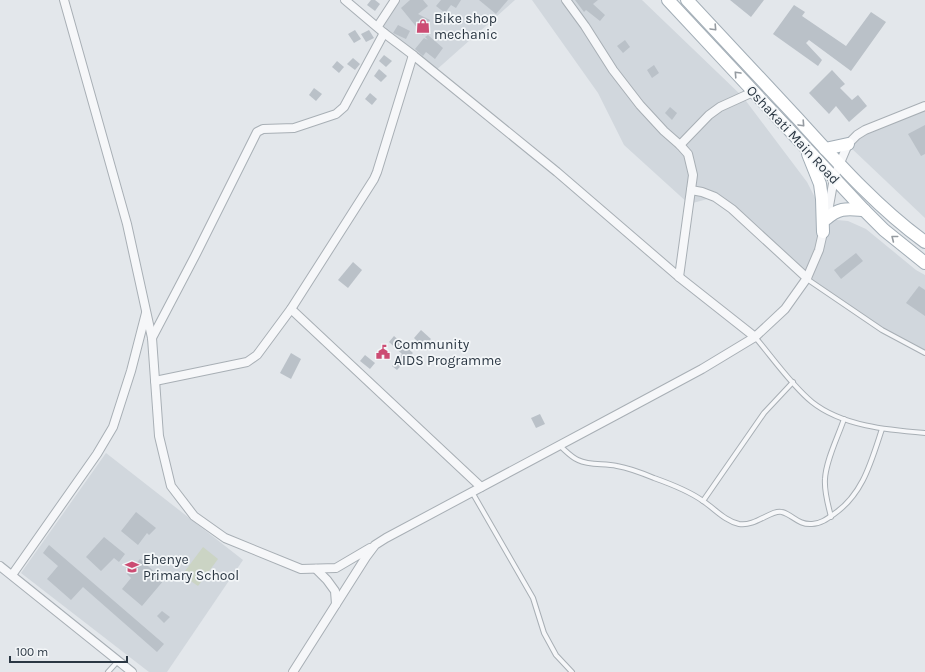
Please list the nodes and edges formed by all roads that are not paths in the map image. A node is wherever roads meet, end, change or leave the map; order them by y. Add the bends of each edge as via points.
1 (64, 0) edge
2 (345, 0) edge
3 (395, 0) edge
4 (566, 0) edge
5 (668, 0) edge
6 (687, 0) edge
7 (378, 26) junction
8 (384, 33) junction
9 (413, 55) junction
10 (753, 92) junction
11 (925, 106) edge
12 (848, 144) junction
13 (680, 145) junction
14 (825, 149) junction
15 (807, 150) junction
16 (840, 163) junction
17 (834, 178) junction
18 (691, 190) junction
19 (864, 210) junction
20 (826, 219) junction
21 (823, 232) junction
22 (925, 242) edge
23 (925, 263) edge
24 (679, 277) junction
25 (807, 278) junction
26 (291, 309) junction
27 (146, 310) junction
28 (755, 337) junction
29 (152, 338) junction
30 (925, 353) edge
31 (155, 381) junction
32 (793, 382) junction
33 (844, 419) junction
34 (882, 429) junction
35 (925, 433) edge
36 (559, 446) junction
37 (481, 487) junction
38 (472, 492) junction
39 (703, 501) junction
40 (831, 516) junction
41 (375, 545) junction
42 (0, 566) edge
43 (316, 569) junction
44 (12, 575) junction
45 (336, 604) junction
46 (118, 661) junction
47 (108, 672) edge
48 (132, 672) edge
49 (293, 672) edge
50 (572, 672) edge

1 - 27 street via 127,224
2 - 7 street
3 - 7 street
4 - 13 street via 613,70 654,121
10 -> 5 main road, Oshakati Main Road
6 -> 14 main road, Oshakati Main Road
7 - 8 street
8 - 9 street
8 - 29 street via 344,108 336,114 294,128 263,129 256,132
9 - 24 street
9 - 26 street via 374,179
10 - 13 street via 720,107
10 - 15 main road, Oshakati Main Road
11 - 12 street via 865,130
12 - 14 main road
12 - 16 street
13 - 18 street via 688,154 691,166
14 - 16 main road, Oshakati Main Road
15 - 17 main road, Oshakati Main Road
15 - 21 main road via 821,192
16 - 17 street
16 - 22 main road, Oshakati Main Road via 884,209
17 - 19 main road, Oshakati Main Road
17 - 20 street
18 - 24 street
18 - 25 street via 715,197 732,209
19 - 20 main road via 841,210
23 -> 19 main road, Oshakati Main Road
20 - 21 street
21 - 25 street via 819,250
24 - 28 street
25 - 28 street via 785,309
25 - 30 lane via 882,330
26 - 31 street via 253,359
26 - 37 street
27 - 29 street
27 - 44 street via 131,371 113,426 97,454
28 - 32 lane
28 - 36 street
29 - 31 street
31 - 43 street via 160,436 171,486 194,516 225,538 301,569
32 - 33 lane via 812,402
32 - 39 lane via 764,413
33 - 34 lane
33 - 40 lane via 825,479
34 - 35 lane
34 - 40 lane via 862,483 842,509
36 - 37 street
36 - 39 lane via 578,460 591,464 616,465 655,478
37 - 38 street
38 - 41 street
38 - 50 lane via 533,598 544,633 556,655
39 - 40 lane via 725,518 740,524 752,524 776,512 812,524
41 - 43 street via 336,568
41 - 45 street
42 - 44 street
43 - 45 street via 335,591
44 - 46 street
45 - 49 street
46 - 47 lane
46 - 48 street

